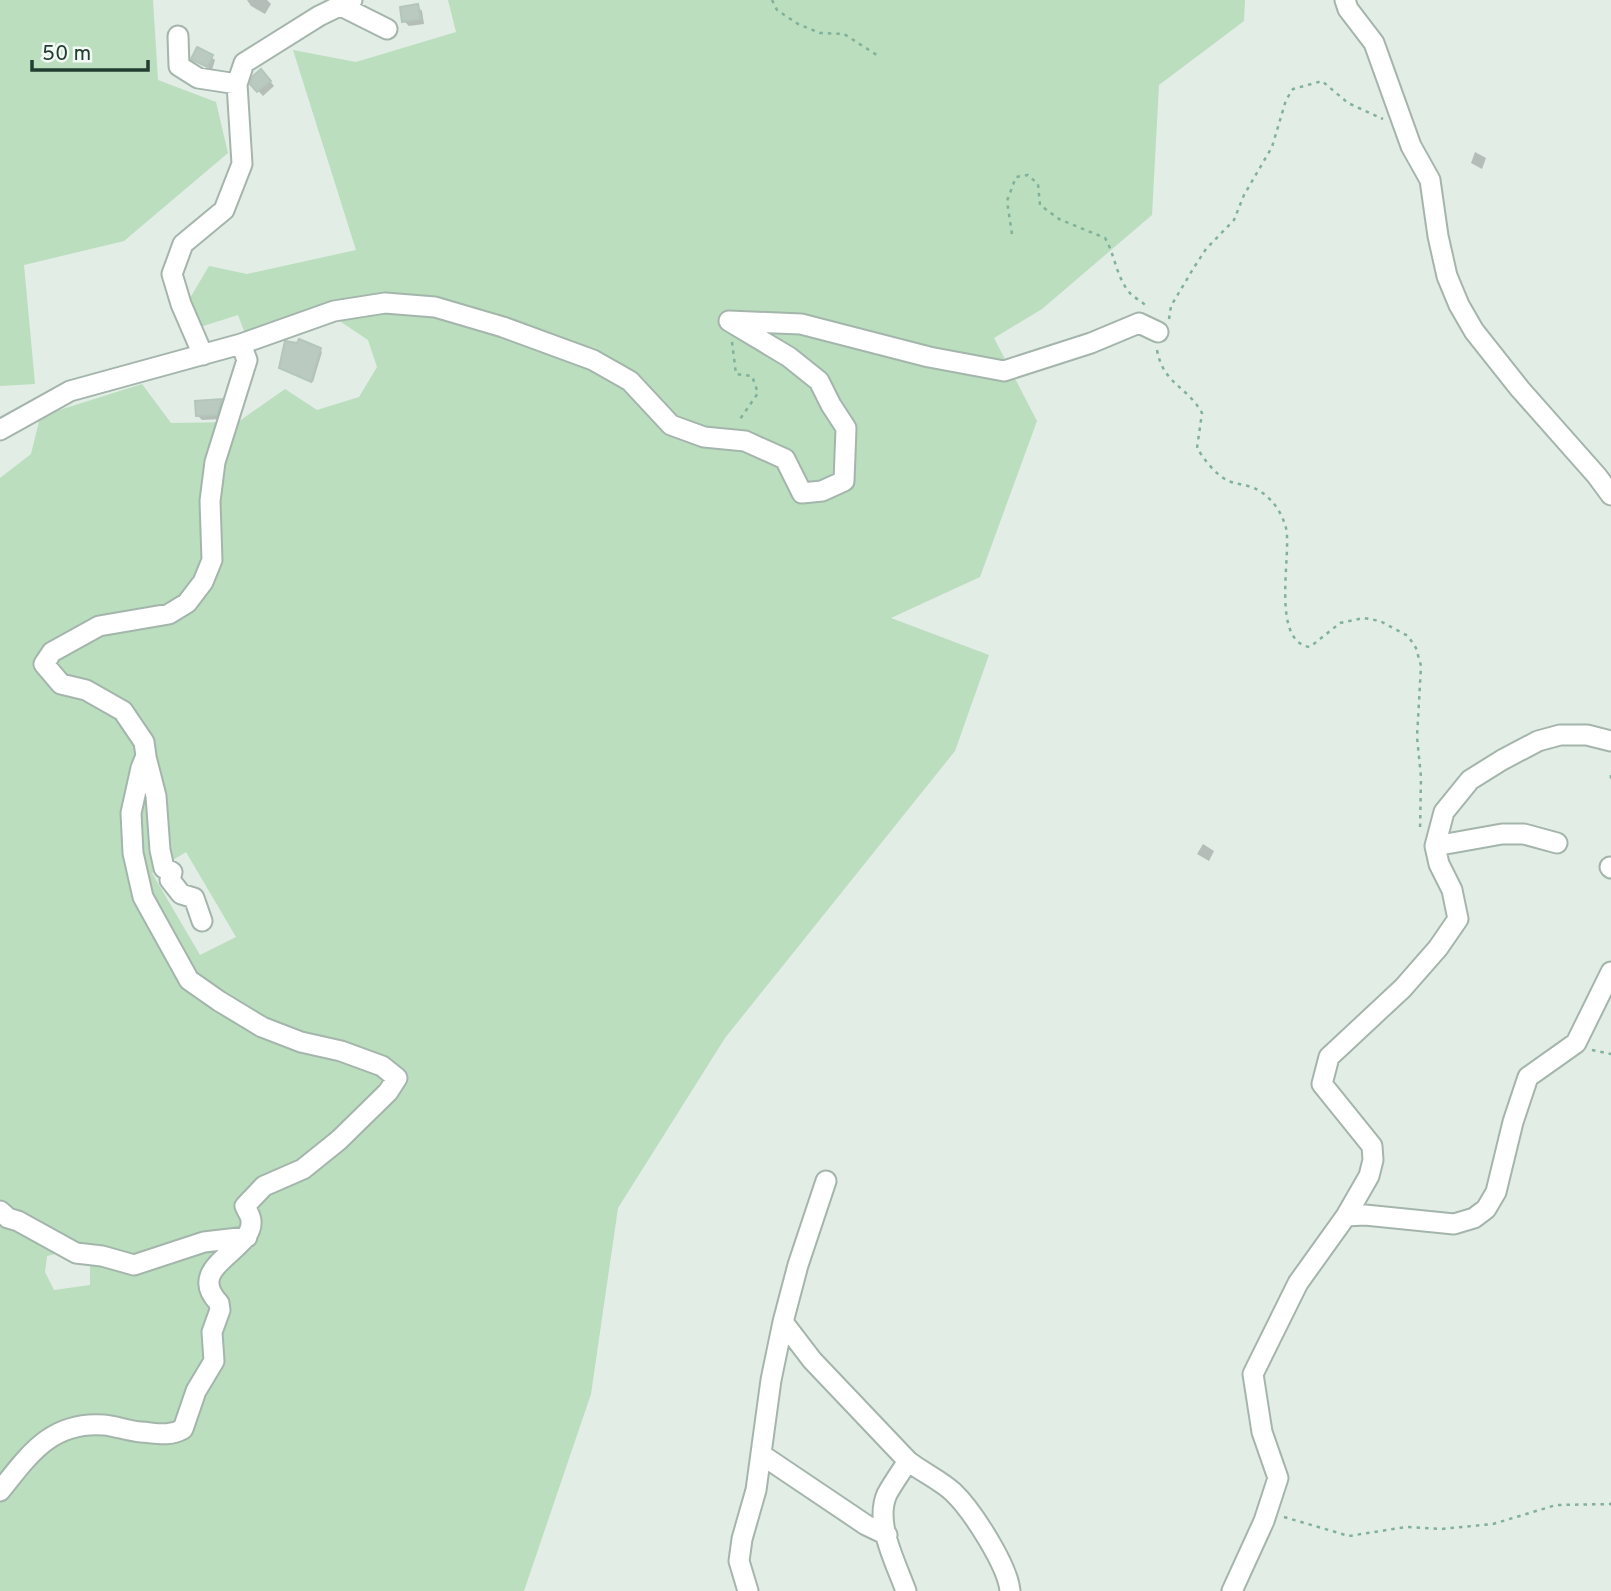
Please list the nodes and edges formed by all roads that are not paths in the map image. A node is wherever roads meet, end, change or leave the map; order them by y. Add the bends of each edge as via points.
1 (1345, 0) edge
2 (346, 3) edge
3 (387, 29) dead end
4 (178, 36) dead end
5 (237, 84) junction
6 (1158, 332) road end
7 (241, 344) junction
8 (203, 355) junction
9 (3, 424) edge
10 (1611, 495) edge
11 (1611, 741) edge
12 (146, 756) junction
13 (1557, 843) dead end
14 (1435, 846) junction
15 (202, 921) dead end
16 (1611, 972) edge
17 (826, 1181) dead end
18 (0, 1211) edge
19 (1346, 1216) junction
20 (248, 1237) junction
21 (783, 1322) junction
22 (762, 1455) junction
23 (908, 1461) junction
24 (0, 1491) edge
25 (887, 1535) junction
26 (748, 1591) edge
27 (906, 1591) edge
28 (1010, 1591) edge
29 (1232, 1591) edge

1 - 10 street via 1374,43 1411,146 1430,180 1447,276 1459,305 1520,389
2 - 3 street
2 - 5 street via 244,63
4 - 5 street via 179,66 198,78
5 - 8 street via 242,164 224,210 183,244 172,274
6 - 7 street via 1139,323 1091,344 1004,371 801,324 729,321 819,381 846,428 844,481 822,491 802,493 785,459 745,441 704,437 671,425 629,381 593,360 435,307 385,303 334,311
7 - 8 street
7 - 12 street via 247,359 215,462 210,501 212,561 203,582 187,603 169,614 99,626 52,652 44,664 61,684 86,690 123,711 144,742
8 - 9 street via 71,391
11 - 14 street via 1560,735 1502,760 1470,780 1444,812
12 - 15 street via 156,796 164,868 172,872 170,880 181,894 194,898
12 - 20 street via 131,813 133,853 143,897 189,980 262,1027 382,1066 397,1078 366,1115 303,1169 264,1186 245,1206 251,1220
13 - 14 street via 1524,834 1502,834
14 - 19 street via 1458,919 1403,988 1329,1057 1313,1084 1372,1146 1369,1176
16 - 19 street via 1576,1043 1528,1077 1496,1192 1486,1209 1454,1224
17 - 21 street
18 - 20 street via 76,1253 134,1265 204,1242
19 - 29 street via 1298,1283 1253,1374 1262,1432 1278,1479
20 - 24 street via 218,1262 209,1280 220,1310 212,1332 214,1360 196,1391 183,1429 172,1435 102,1425 67,1429 36,1446
21 - 22 street
21 - 23 street via 812,1360
22 - 25 street
22 - 26 street via 739,1561
23 - 25 street via 886,1496
23 - 28 street via 952,1492 972,1516 1003,1565
25 - 27 street

